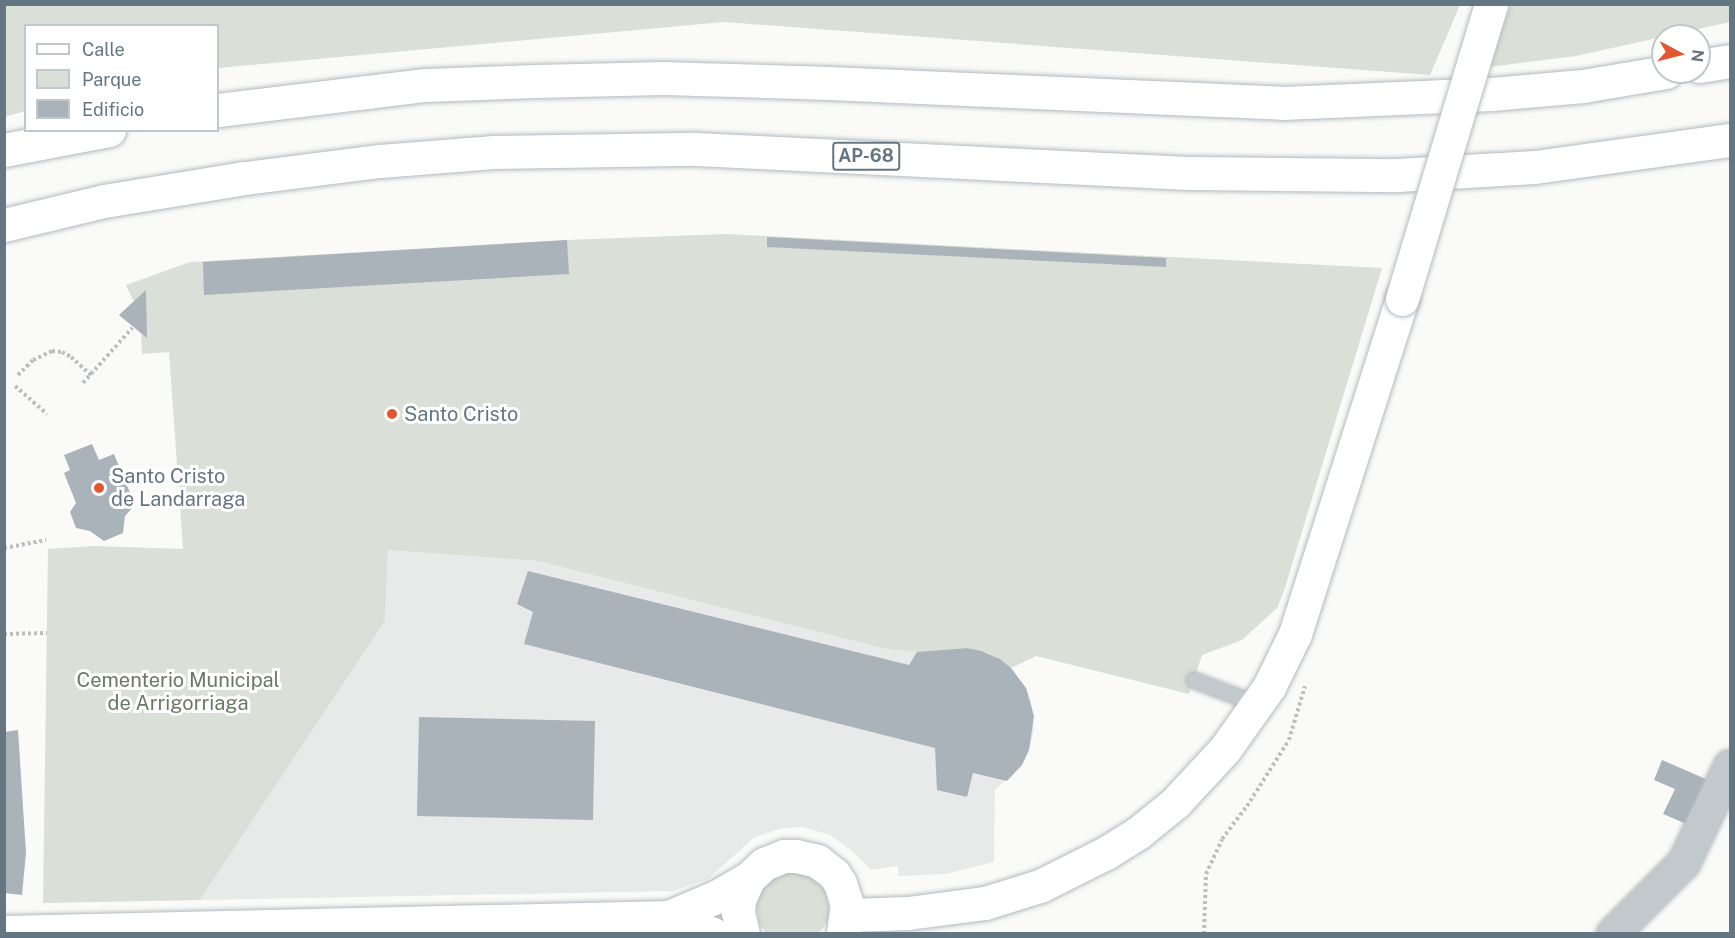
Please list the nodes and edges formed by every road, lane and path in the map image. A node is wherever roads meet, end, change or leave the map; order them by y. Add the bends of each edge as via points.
1 (1491, 4) edge
2 (1731, 61) edge
3 (1711, 64) edge
4 (1651, 74) edge
5 (219, 110) edge
6 (98, 132) edge
7 (1731, 140) edge
8 (4, 150) edge
9 (4, 225) edge
10 (132, 328) dead end
11 (18, 375) dead end
12 (90, 375) junction
13 (83, 383) dead end
14 (15, 386) dead end
15 (47, 414) dead end
16 (46, 540) dead end
17 (4, 548) edge
18 (47, 633) dead end
19 (4, 634) edge
20 (1281, 664) junction
21 (1194, 680) dead end
22 (1257, 704) junction
23 (1731, 766) edge
24 (749, 878) junction
25 (669, 917) junction
26 (845, 924) edge
27 (4, 932) edge
28 (713, 933) edge
29 (743, 933) edge
30 (1204, 933) edge
31 (1612, 933) edge

1 - 20 main road, bridge via 1317,569
2 - 3 main road
4 - 5 main road via 1582,86 1491,94 1283,103 1006,88 663,78 426,85
6 - 8 main road
7 - 9 main road, AP-68 via 1535,167 1397,175 1193,173 696,149 494,152 245,178 104,201
10 - 12 path
11 - 12 path via 33,360 51,351 71,357
12 - 13 path
14 - 15 path
16 - 17 path
18 - 19 path
20 - 22 main road
20 - 30 path via 1308,677 1289,740 1222,839 1206,874
21 - 22 lane
22 - 26 main road via 1226,749 1175,803 1106,853 1040,886 985,903
23 - 31 street via 1684,863
24 - 25 main road
24 - 26 main road via 764,864 784,856 816,861 834,874 845,893
24 - 29 main road via 739,900 738,918
25 - 27 main road
25 - 28 main road

